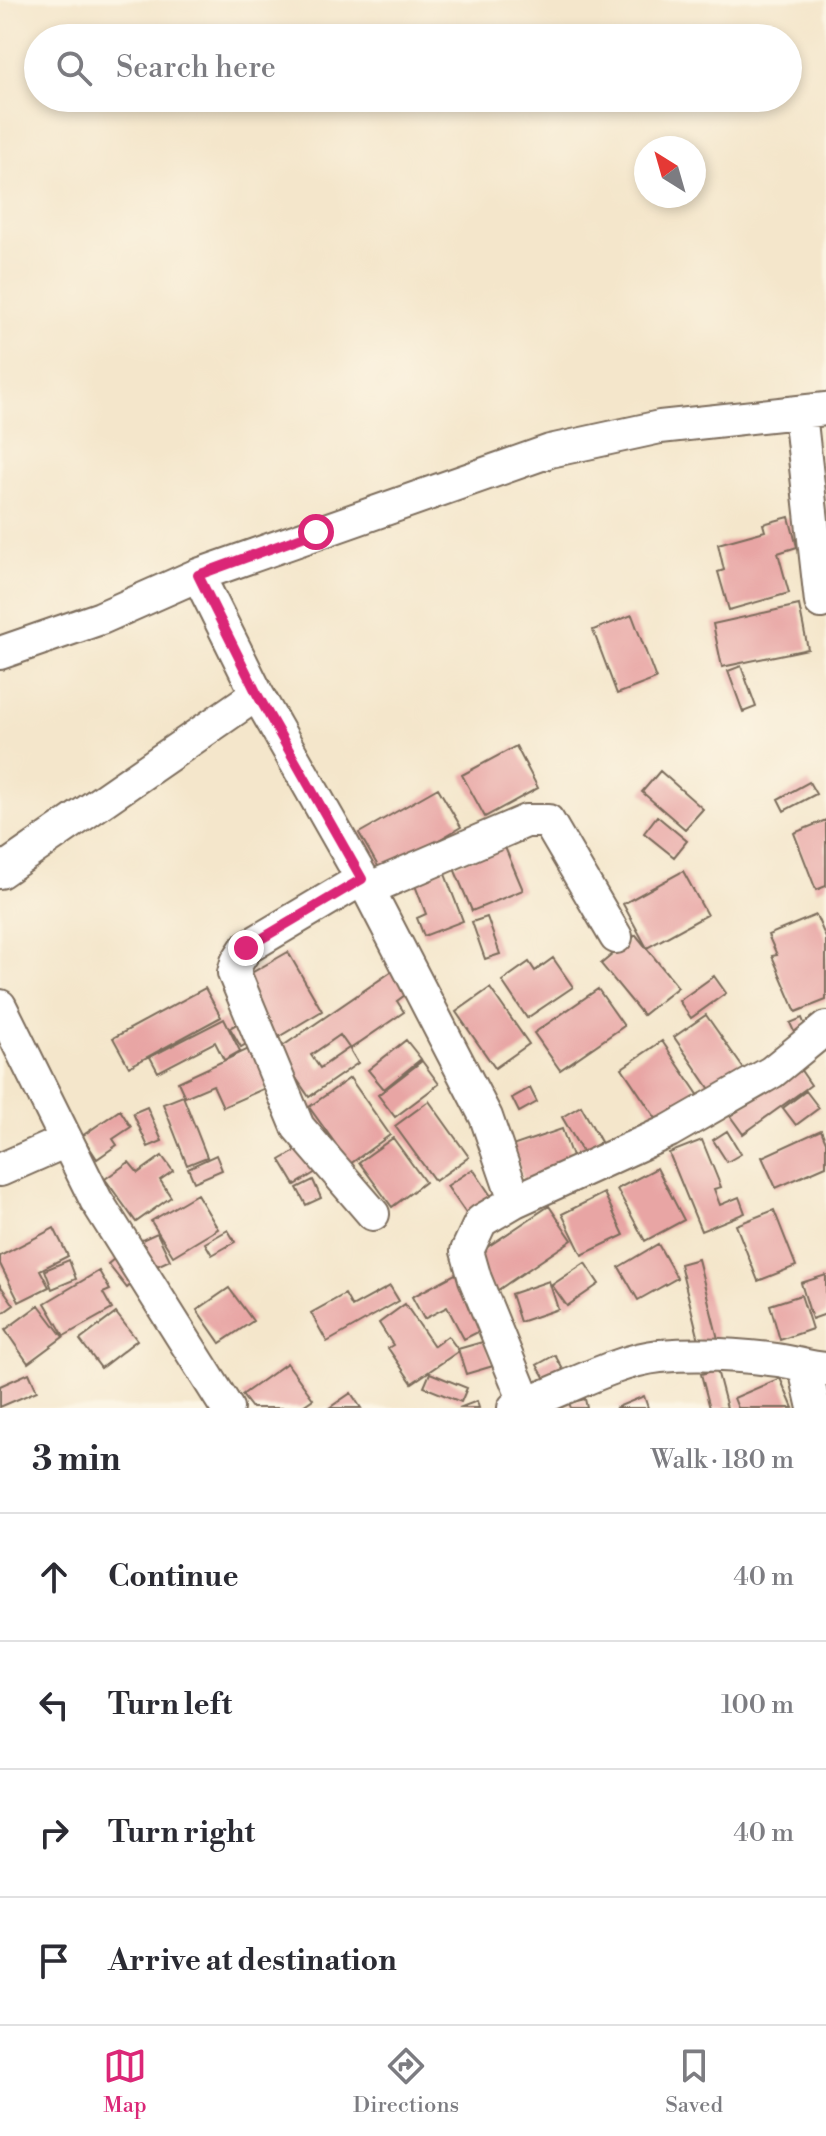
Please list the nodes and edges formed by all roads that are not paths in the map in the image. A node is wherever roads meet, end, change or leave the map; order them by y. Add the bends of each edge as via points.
1 (813, 411) edge
2 (198, 575) junction
3 (821, 602) dead end
4 (0, 653) edge
5 (257, 694) junction
6 (0, 872) edge
7 (365, 884) junction
8 (616, 937) dead end
9 (0, 1006) edge
10 (826, 1028) edge
11 (66, 1141) junction
12 (0, 1170) edge
13 (515, 1201) junction
14 (373, 1214) dead end
15 (816, 1368) edge
16 (529, 1405) edge
17 (227, 1408) edge
18 (814, 1408) edge

1 - 2 street via 660,427 550,451
1 - 3 street
2 - 4 street via 101,618
2 - 5 street
5 - 6 street
5 - 7 street
7 - 8 street via 526,821 548,821
7 - 13 street via 486,1117
7 - 14 street via 246,948 234,973 298,1127
9 - 11 street
10 - 13 street via 772,1072 669,1131
11 - 12 street
11 - 17 street via 96,1200
13 - 16 street via 481,1221 467,1251
15 - 16 street via 721,1354 657,1356 609,1370
15 - 18 street

